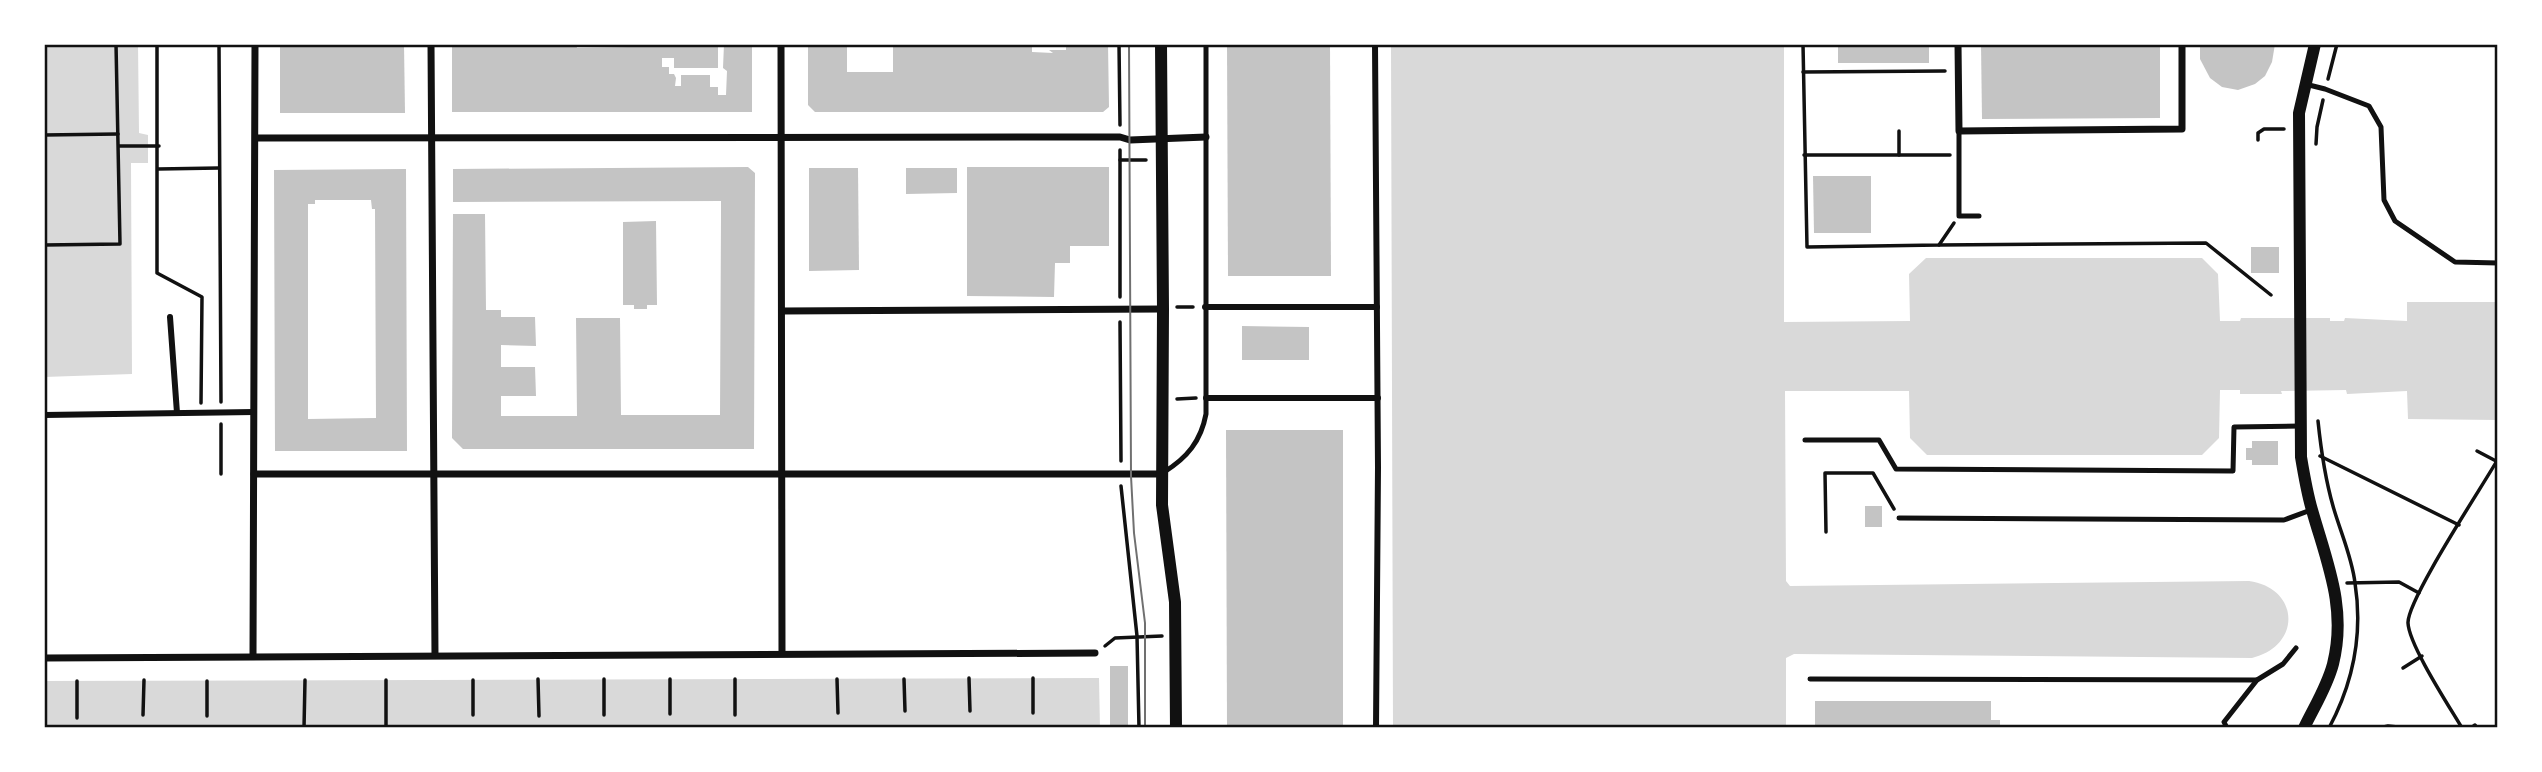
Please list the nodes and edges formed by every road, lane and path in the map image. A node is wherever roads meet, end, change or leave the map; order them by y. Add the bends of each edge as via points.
1 (116, 44) edge
2 (157, 44) edge
3 (219, 44) edge
4 (256, 44) edge
5 (431, 44) edge
6 (781, 44) edge
7 (1119, 44) edge
8 (1161, 44) edge
9 (1206, 44) edge
10 (1375, 44) edge
11 (1803, 44) edge
12 (1958, 44) edge
13 (2182, 44) edge
14 (2315, 44) edge
15 (2337, 44) edge
16 (1958, 71) junction
17 (1803, 72) junction
18 (2305, 84) junction
19 (2325, 89) junction
20 (2299, 129) junction
21 (1899, 131) dead end
22 (1959, 131) junction
23 (118, 134) junction
24 (44, 135) edge
25 (781, 137) junction
26 (1120, 137) junction
27 (1162, 137) junction
28 (1206, 137) junction
29 (256, 138) junction
30 (431, 138) junction
31 (2259, 139) dead end
32 (118, 146) junction
33 (159, 146) junction
34 (2316, 153) dead end
35 (1804, 155) junction
36 (1899, 155) junction
37 (1959, 155) junction
38 (220, 168) junction
39 (158, 169) junction
40 (1959, 216) junction
41 (1979, 216) dead end
42 (44, 245) edge
43 (1939, 245) junction
44 (2498, 263) edge
45 (2271, 295) dead end
46 (1205, 307) junction
47 (1377, 307) junction
48 (1121, 309) junction
49 (1163, 309) junction
50 (782, 311) junction
51 (170, 317) dead end
52 (1206, 398) junction
53 (1378, 398) junction
54 (1177, 399) dead end
55 (254, 412) junction
56 (177, 413) junction
57 (201, 413) junction
58 (221, 413) junction
59 (44, 415) edge
60 (2301, 426) junction
61 (1805, 440) dead end
62 (2477, 451) dead end
63 (2321, 456) dead end
64 (2498, 461) edge
65 (221, 474) dead end
66 (254, 474) junction
67 (435, 474) junction
68 (1161, 474) junction
69 (782, 475) junction
70 (1121, 476) junction
71 (2312, 510) junction
72 (1899, 518) joint
73 (2459, 525) junction
74 (1826, 532) dead end
75 (2335, 585) junction
76 (2419, 593) junction
77 (1137, 636) junction
78 (1177, 636) junction
79 (2296, 648) dead end
80 (782, 653) junction
81 (1095, 653) joint
82 (435, 655) junction
83 (253, 656) junction
84 (2422, 656) junction
85 (44, 658) edge
86 (2403, 668) dead end
87 (904, 678) dead end
88 (969, 678) dead end
89 (1033, 678) dead end
90 (538, 679) dead end
91 (604, 679) dead end
92 (670, 679) dead end
93 (837, 679) dead end
94 (144, 680) dead end
95 (305, 680) dead end
96 (386, 680) dead end
97 (473, 680) dead end
98 (734, 680) dead end
99 (1810, 680) dead end
100 (2257, 680) junction
101 (77, 681) dead end
102 (207, 681) dead end
103 (905, 711) dead end
104 (970, 711) dead end
105 (838, 713) dead end
106 (1033, 713) dead end
107 (670, 714) dead end
108 (143, 715) dead end
109 (473, 715) dead end
110 (604, 715) dead end
111 (735, 715) dead end
112 (206, 716) dead end
113 (539, 716) dead end
114 (77, 718) dead end
115 (304, 728) edge
116 (386, 728) edge
117 (1139, 728) edge
118 (1176, 728) edge
119 (1376, 728) edge
120 (2227, 728) edge
121 (2304, 728) edge
122 (2379, 728) edge
123 (2408, 728) edge
124 (2462, 728) edge
125 (2471, 728) edge
126 (2477, 728) edge

1 - 23 path
2 - 33 path
3 - 38 path
4 - 29 street
5 - 30 street
6 - 25 street
7 - 26 path
8 - 27 street
9 - 28 lane
10 - 47 street
11 - 17 path
12 - 16 street
13 - 22 street via 2182,130
14 - 18 street
15 - 19 path
16 - 17 path
16 - 22 street
17 - 35 path
18 - 19 lane
18 - 20 street
19 - 34 path
19 - 44 lane via 2368,106 2381,127 2384,200 2395,221 2455,262
20 - 31 path via 2264,129
20 - 60 street
21 - 36 path
22 - 37 lane
23 - 24 path
23 - 32 path
25 - 26 street
25 - 30 street
25 - 50 street
26 - 27 street
26 - 48 path
27 - 28 street
27 - 49 street
28 - 46 lane
29 - 30 street
29 - 55 street
30 - 67 street
32 - 33 path
32 - 42 path via 120,244
33 - 39 path
35 - 36 path
35 - 43 path via 1807,247
36 - 37 path
37 - 40 lane
38 - 39 path
38 - 58 path
39 - 57 path via 157,272 202,297
40 - 41 lane
40 - 43 path
43 - 45 path via 2206,243
46 - 47 street
46 - 52 lane
47 - 53 street
48 - 49 street
48 - 50 street
48 - 70 path
49 - 68 street
50 - 69 street
51 - 56 street
52 - 53 street
52 - 54 path
52 - 68 lane via 1202,431 1193,447
53 - 119 street
55 - 58 street
55 - 66 street
56 - 57 street
56 - 59 street via 136,410
57 - 58 street
58 - 65 path
60 - 61 lane via 2234,426 2233,471 1896,469 1879,440
60 - 71 street via 2301,457
62 - 64 path
63 - 73 path
64 - 73 path
66 - 67 street
66 - 83 street
67 - 69 street
67 - 82 street
68 - 70 street
68 - 78 street
69 - 70 street
69 - 80 street
70 - 77 path
71 - 72 lane via 2284,520
71 - 75 street
72 - 74 path via 1873,473 1825,473
73 - 76 path
75 - 76 path via 2399,582
75 - 121 street via 2333,663
76 - 84 path via 2408,621
77 - 78 path
77 - 81 path via 1115,638
77 - 117 path
78 - 118 street
79 - 100 lane via 2283,664
80 - 81 street
80 - 82 street
82 - 83 street
83 - 85 street
84 - 86 path
84 - 124 path
87 - 103 path
88 - 104 path
89 - 106 path
90 - 113 path
91 - 110 path
92 - 107 path
93 - 105 path
94 - 108 path
95 - 115 path
96 - 116 path
97 - 109 path
98 - 111 path
99 - 100 lane
100 - 120 lane via 2224,722
101 - 114 path
102 - 112 path
122 - 123 path
125 - 126 path via 2475,724

